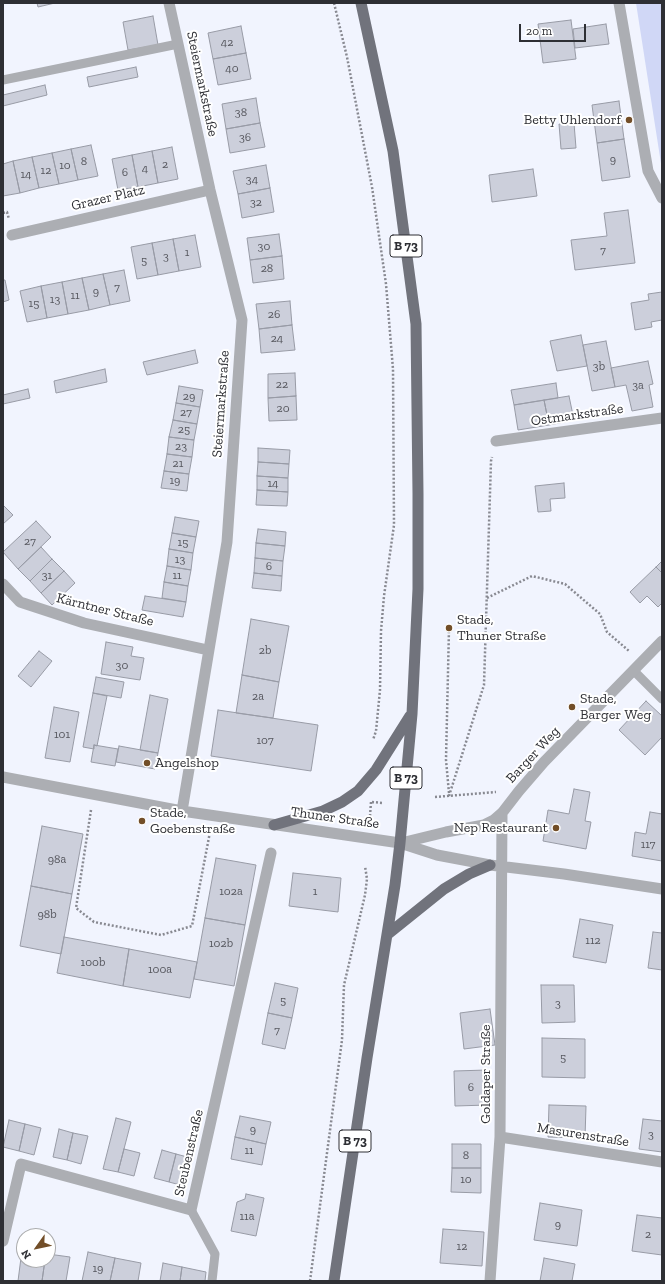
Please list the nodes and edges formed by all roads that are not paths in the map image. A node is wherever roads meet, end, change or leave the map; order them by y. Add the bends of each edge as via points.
1 (169, 3) edge
2 (361, 3) edge
3 (619, 3) edge
4 (178, 44) junction
5 (3, 80) edge
6 (210, 190) junction
7 (662, 198) edge
8 (12, 235) dead end
9 (662, 418) edge
10 (496, 441) road end
11 (3, 584) edge
12 (662, 641) edge
13 (208, 650) junction
14 (634, 671) junction
15 (662, 699) edge
16 (412, 714) junction
17 (3, 777) edge
18 (182, 811) junction
19 (502, 813) junction
20 (274, 824) junction
21 (400, 843) junction
22 (271, 853) dead end
23 (490, 865) junction
24 (502, 866) junction
25 (662, 889) edge
26 (388, 934) junction
27 (500, 1136) junction
28 (662, 1162) edge
29 (191, 1210) junction
30 (3, 1241) edge
31 (212, 1281) edge
32 (334, 1281) edge
33 (490, 1281) edge

1 - 4 street, Steiermarkstraße
2 - 16 main road, B 73 via 393,151 416,324 418,573
3 - 7 street via 648,171
4 - 5 lane
4 - 6 street, Steiermarkstraße
6 - 8 street, Grazer Platz
6 - 13 street, Steiermarkstraße via 242,320 227,542
9 - 10 street, Ostmarkstraße
11 - 13 street, Kärntner Straße via 20,602 84,623
12 - 14 street, Barger Weg
13 - 18 street, Steiermarkstraße
14 - 15 lane
14 - 19 street, Barger Weg via 544,762
16 - 20 main road via 376,770 358,791 323,812
16 - 21 main road, B 73
17 - 18 street, Thuner Straße
18 - 20 street, Thuner Straße
19 - 21 street, Barger Weg via 484,826
19 - 24 street, Goldaper Straße
20 - 21 street, Thuner Straße
21 - 23 street, Thuner Straße via 437,856
21 - 26 main road, B 73
22 - 29 street, Steubenstraße
23 - 24 street, Thuner Straße
23 - 26 main road via 444,889
24 - 25 street, Thuner Straße
24 - 27 street, Goldaper Straße
26 - 32 main road, B 73
27 - 28 street, Masurenstraße
27 - 33 street, Goldaper Straße
29 - 30 street, Steubenstraße via 21,1164
29 - 31 lane via 215,1254

